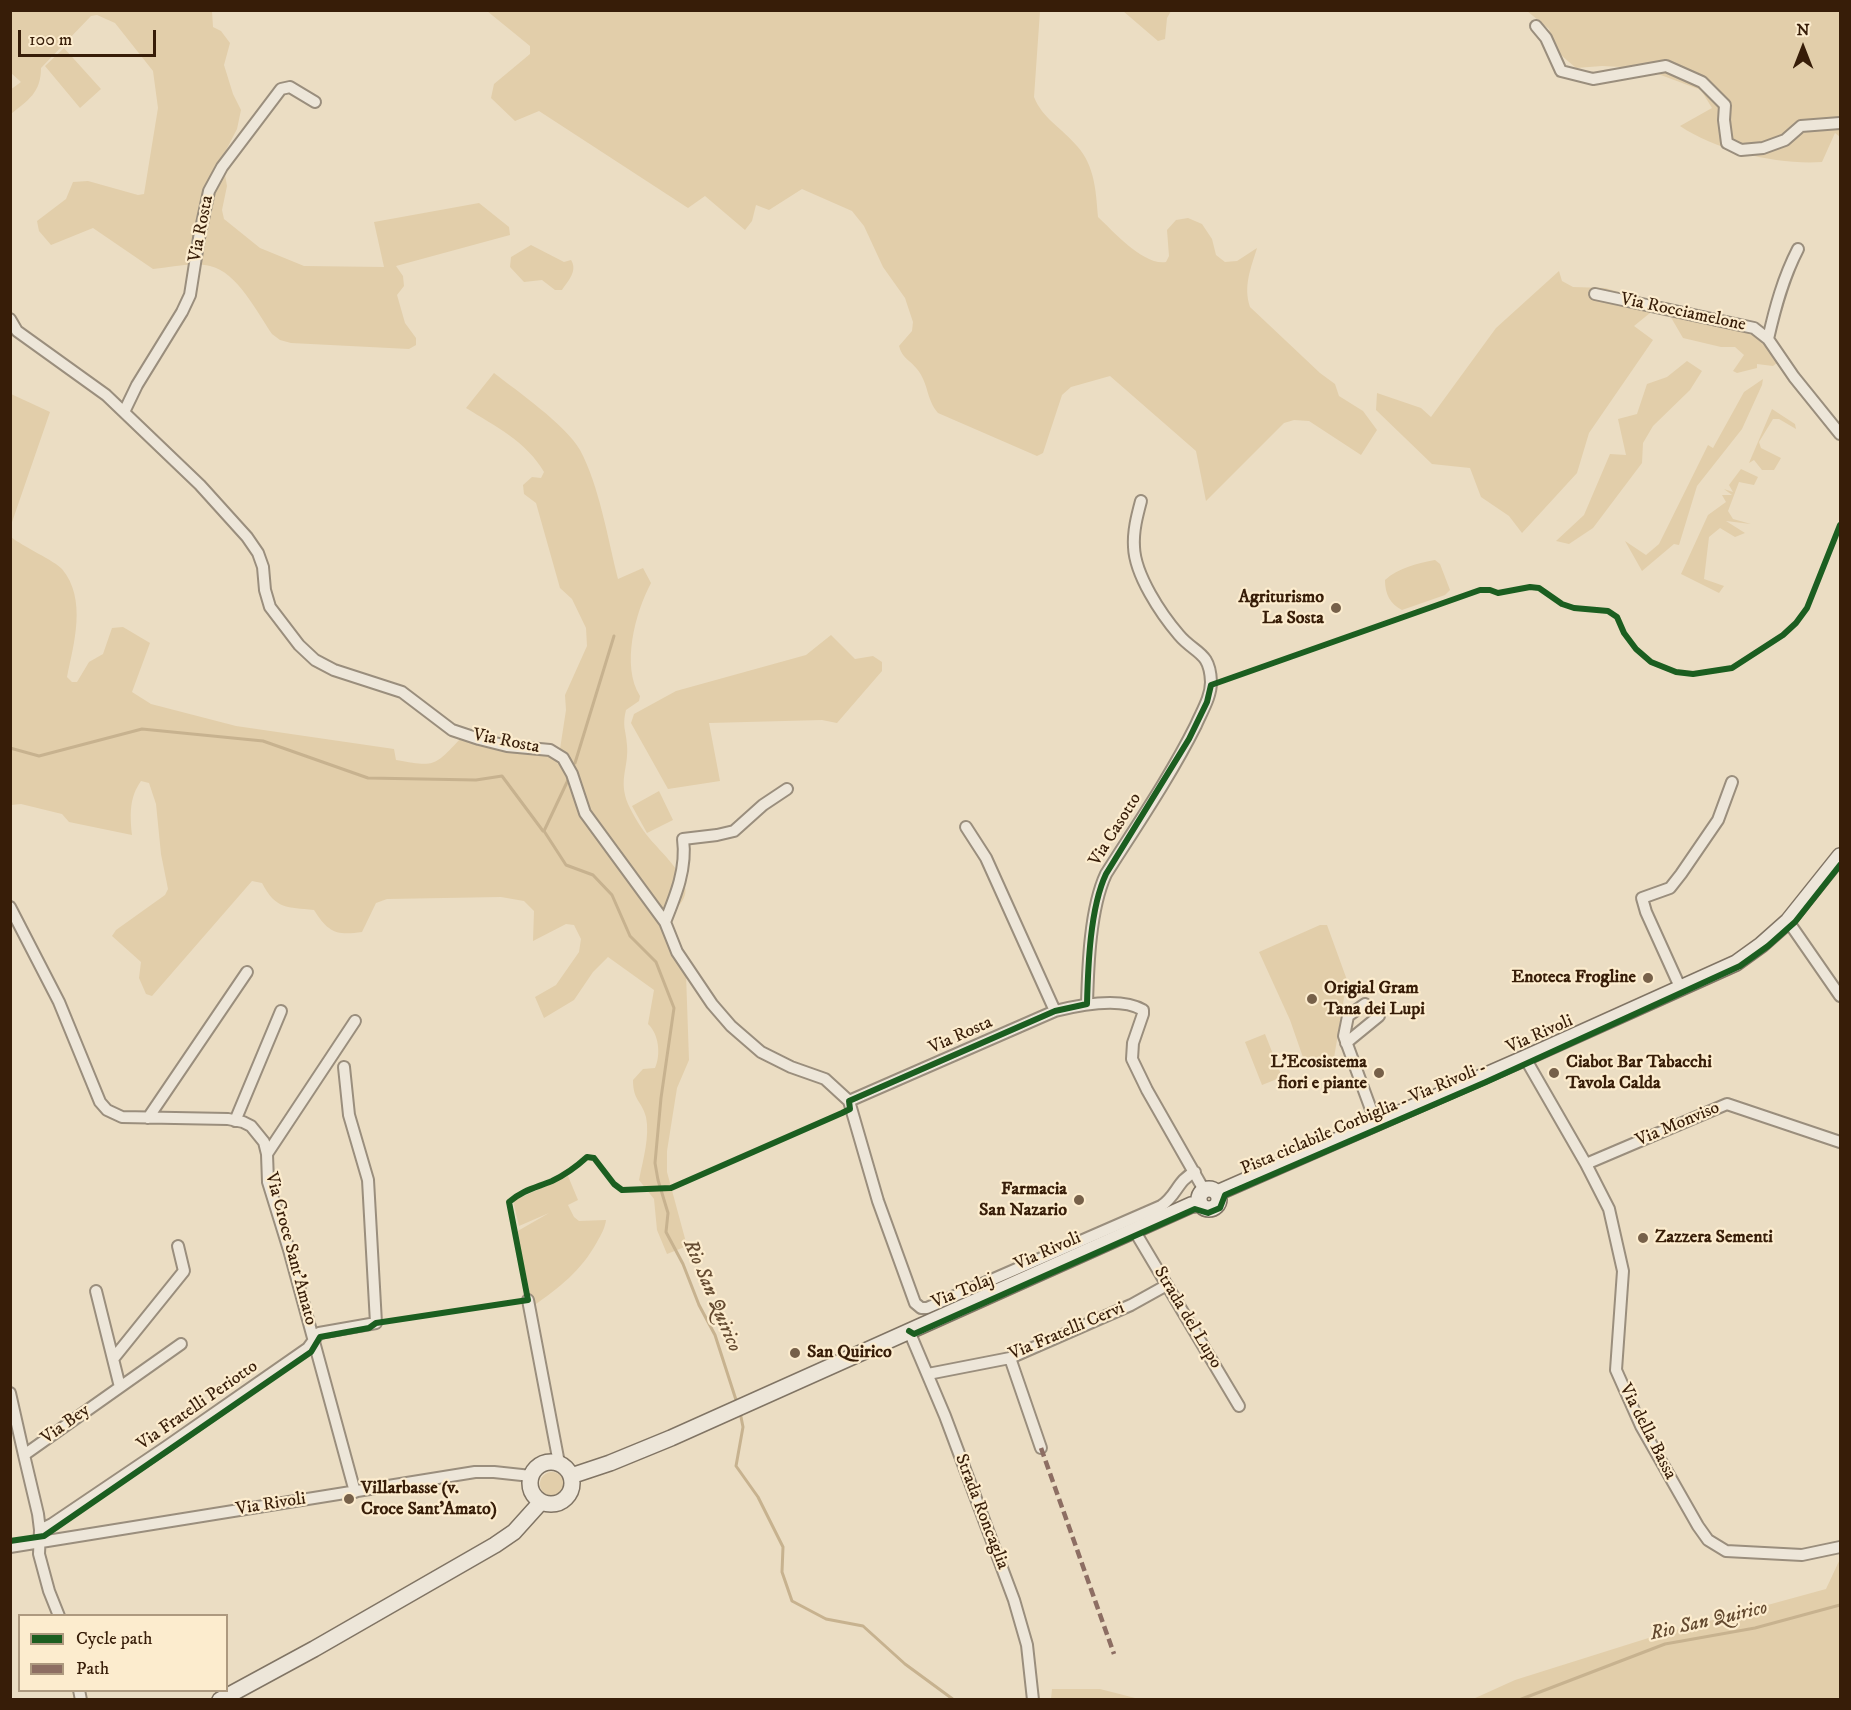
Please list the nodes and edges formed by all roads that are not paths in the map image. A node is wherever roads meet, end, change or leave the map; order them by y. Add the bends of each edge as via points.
1 (1536, 26) dead end
2 (315, 102) dead end
3 (1840, 123) edge
4 (1798, 249) dead end
5 (1595, 294) dead end
6 (10, 319) edge
7 (14, 331) edge
8 (1767, 339) junction
9 (124, 412) junction
10 (1840, 434) edge
11 (1141, 501) dead end
12 (1732, 782) dead end
13 (787, 789) dead end
14 (966, 827) dead end
15 (1840, 856) edge
16 (10, 907) edge
17 (1788, 921) junction
18 (665, 922) junction
19 (247, 972) dead end
20 (1680, 987) junction
21 (1840, 996) edge
22 (1087, 1004) junction
23 (1365, 1004) dead end
24 (281, 1011) dead end
25 (1055, 1011) junction
26 (1379, 1016) dead end
27 (355, 1021) dead end
28 (1346, 1043) junction
29 (1525, 1058) junction
30 (344, 1067) dead end
31 (849, 1101) junction
32 (148, 1118) junction
33 (236, 1120) junction
34 (1376, 1123) junction
35 (1840, 1142) edge
36 (267, 1154) junction
37 (1586, 1164) junction
38 (1195, 1173) junction
39 (1207, 1196) junction
40 (1134, 1230) junction
41 (178, 1246) dead end
42 (1167, 1285) junction
43 (96, 1291) dead end
44 (528, 1300) dead end
45 (909, 1331) junction
46 (314, 1341) junction
47 (181, 1344) dead end
48 (1010, 1358) junction
49 (113, 1359) junction
50 (928, 1374) junction
51 (120, 1387) junction
52 (10, 1393) edge
53 (1239, 1407) dead end
54 (1041, 1448) dead end
55 (24, 1455) junction
56 (559, 1463) junction
57 (531, 1476) junction
58 (571, 1476) junction
59 (355, 1492) junction
60 (541, 1502) junction
61 (40, 1530) junction
62 (39, 1542) junction
63 (10, 1547) edge
64 (1840, 1547) edge
65 (58, 1614) edge
66 (220, 1700) edge
67 (1034, 1700) edge

1 - 3 street via 1561,71 1593,79 1666,66 1702,82 1725,105 1727,143 1741,150 1785,140 1801,126
2 - 9 street, Via Rosta via 290,87 281,89 222,167 209,191 190,295
4 - 8 street, Via Rocciamelone
5 - 8 street, Via Rocciamelone via 1754,328
6 - 7 street, Via Rosta
7 - 9 street, Via Rosta via 106,395
8 - 10 street, Via Rocciamelone
9 - 18 street, Via Rosta via 247,537 263,567 270,607 315,660 402,692 452,729 507,746 550,750 563,758 585,813
11 - 22 street, Via Casotto via 1134,547 1142,577 1162,613 1181,637 1206,658 1211,685 1189,739 1099,888
12 - 20 street via 1718,820 1681,874 1670,888 1642,898
13 - 18 street via 734,831 683,839 682,873
14 - 25 street via 986,858
15 - 17 street, Via Rivoli
16 - 32 street via 59,1002 100,1102 114,1115
17 - 20 street, Via Rivoli via 1736,963
17 - 21 street
18 - 31 street, Via Rosta via 677,952 731,1026 761,1052 825,1079
19 - 32 street
20 - 29 street, Via Rivoli
22 - 25 street, Via Rosta
22 - 38 street, Via Rosta via 1122,1004 1143,1010 1132,1059
23 - 28 street via 1348,1016
24 - 33 street
25 - 31 street, Via Rosta
26 - 28 street
27 - 36 street
28 - 34 street
29 - 34 street, Via Rivoli
29 - 37 street, Via della Bassa
30 - 46 street, Via Fratelli Periotto via 349,1115 368,1180 376,1323 319,1333
31 - 38 street, Via Tolaj via 878,1201 915,1302 921,1308 1161,1206 1174,1195 1182,1180
32 - 33 street
33 - 36 street, Via Croce Sant'Amato via 258,1133
34 - 39 street, Via Rivoli
35 - 37 street, Via Monviso via 1727,1104
36 - 46 street, Via Croce Sant'Amato via 268,1182
37 - 64 street, Via della Bassa via 1609,1209 1623,1271 1616,1370 1641,1426 1698,1526 1708,1540 1726,1551 1802,1555
38 - 39 street, Via Rosta
39 - 40 street, Via Rivoli
40 - 42 street, Strada del Lupo
40 - 45 street, Via Rivoli
41 - 49 street via 184,1271
42 - 48 street, Via Fratelli Cervi
42 - 53 street, Strada del Lupo
43 - 49 street
44 - 56 street
45 - 50 street, Strada Roncaglia
45 - 58 street, Via Rivoli via 661,1443
46 - 59 street, Via Croce Sant'Amato
46 - 61 street, Via Fratelli Periotto via 166,1447
47 - 51 street, Via Bey
48 - 50 street, Via Fratelli Cervi
48 - 54 street
49 - 51 street
50 - 67 street, Strada Roncaglia via 1014,1600 1027,1645
51 - 55 street, Via Bey
52 - 55 street
55 - 61 street, Via Bey
56 - 57 street via 539,1465
56 - 58 street
57 - 59 street, Via Rivoli via 475,1472
57 - 60 street via 530,1488
58 - 60 street via 572,1486 564,1500 553,1504
59 - 62 street, Via Rivoli
60 - 66 street via 514,1532 495,1545
61 - 62 street, Via Bey
62 - 63 street, Via Rivoli
62 - 65 street, Via Bey via 39,1554

